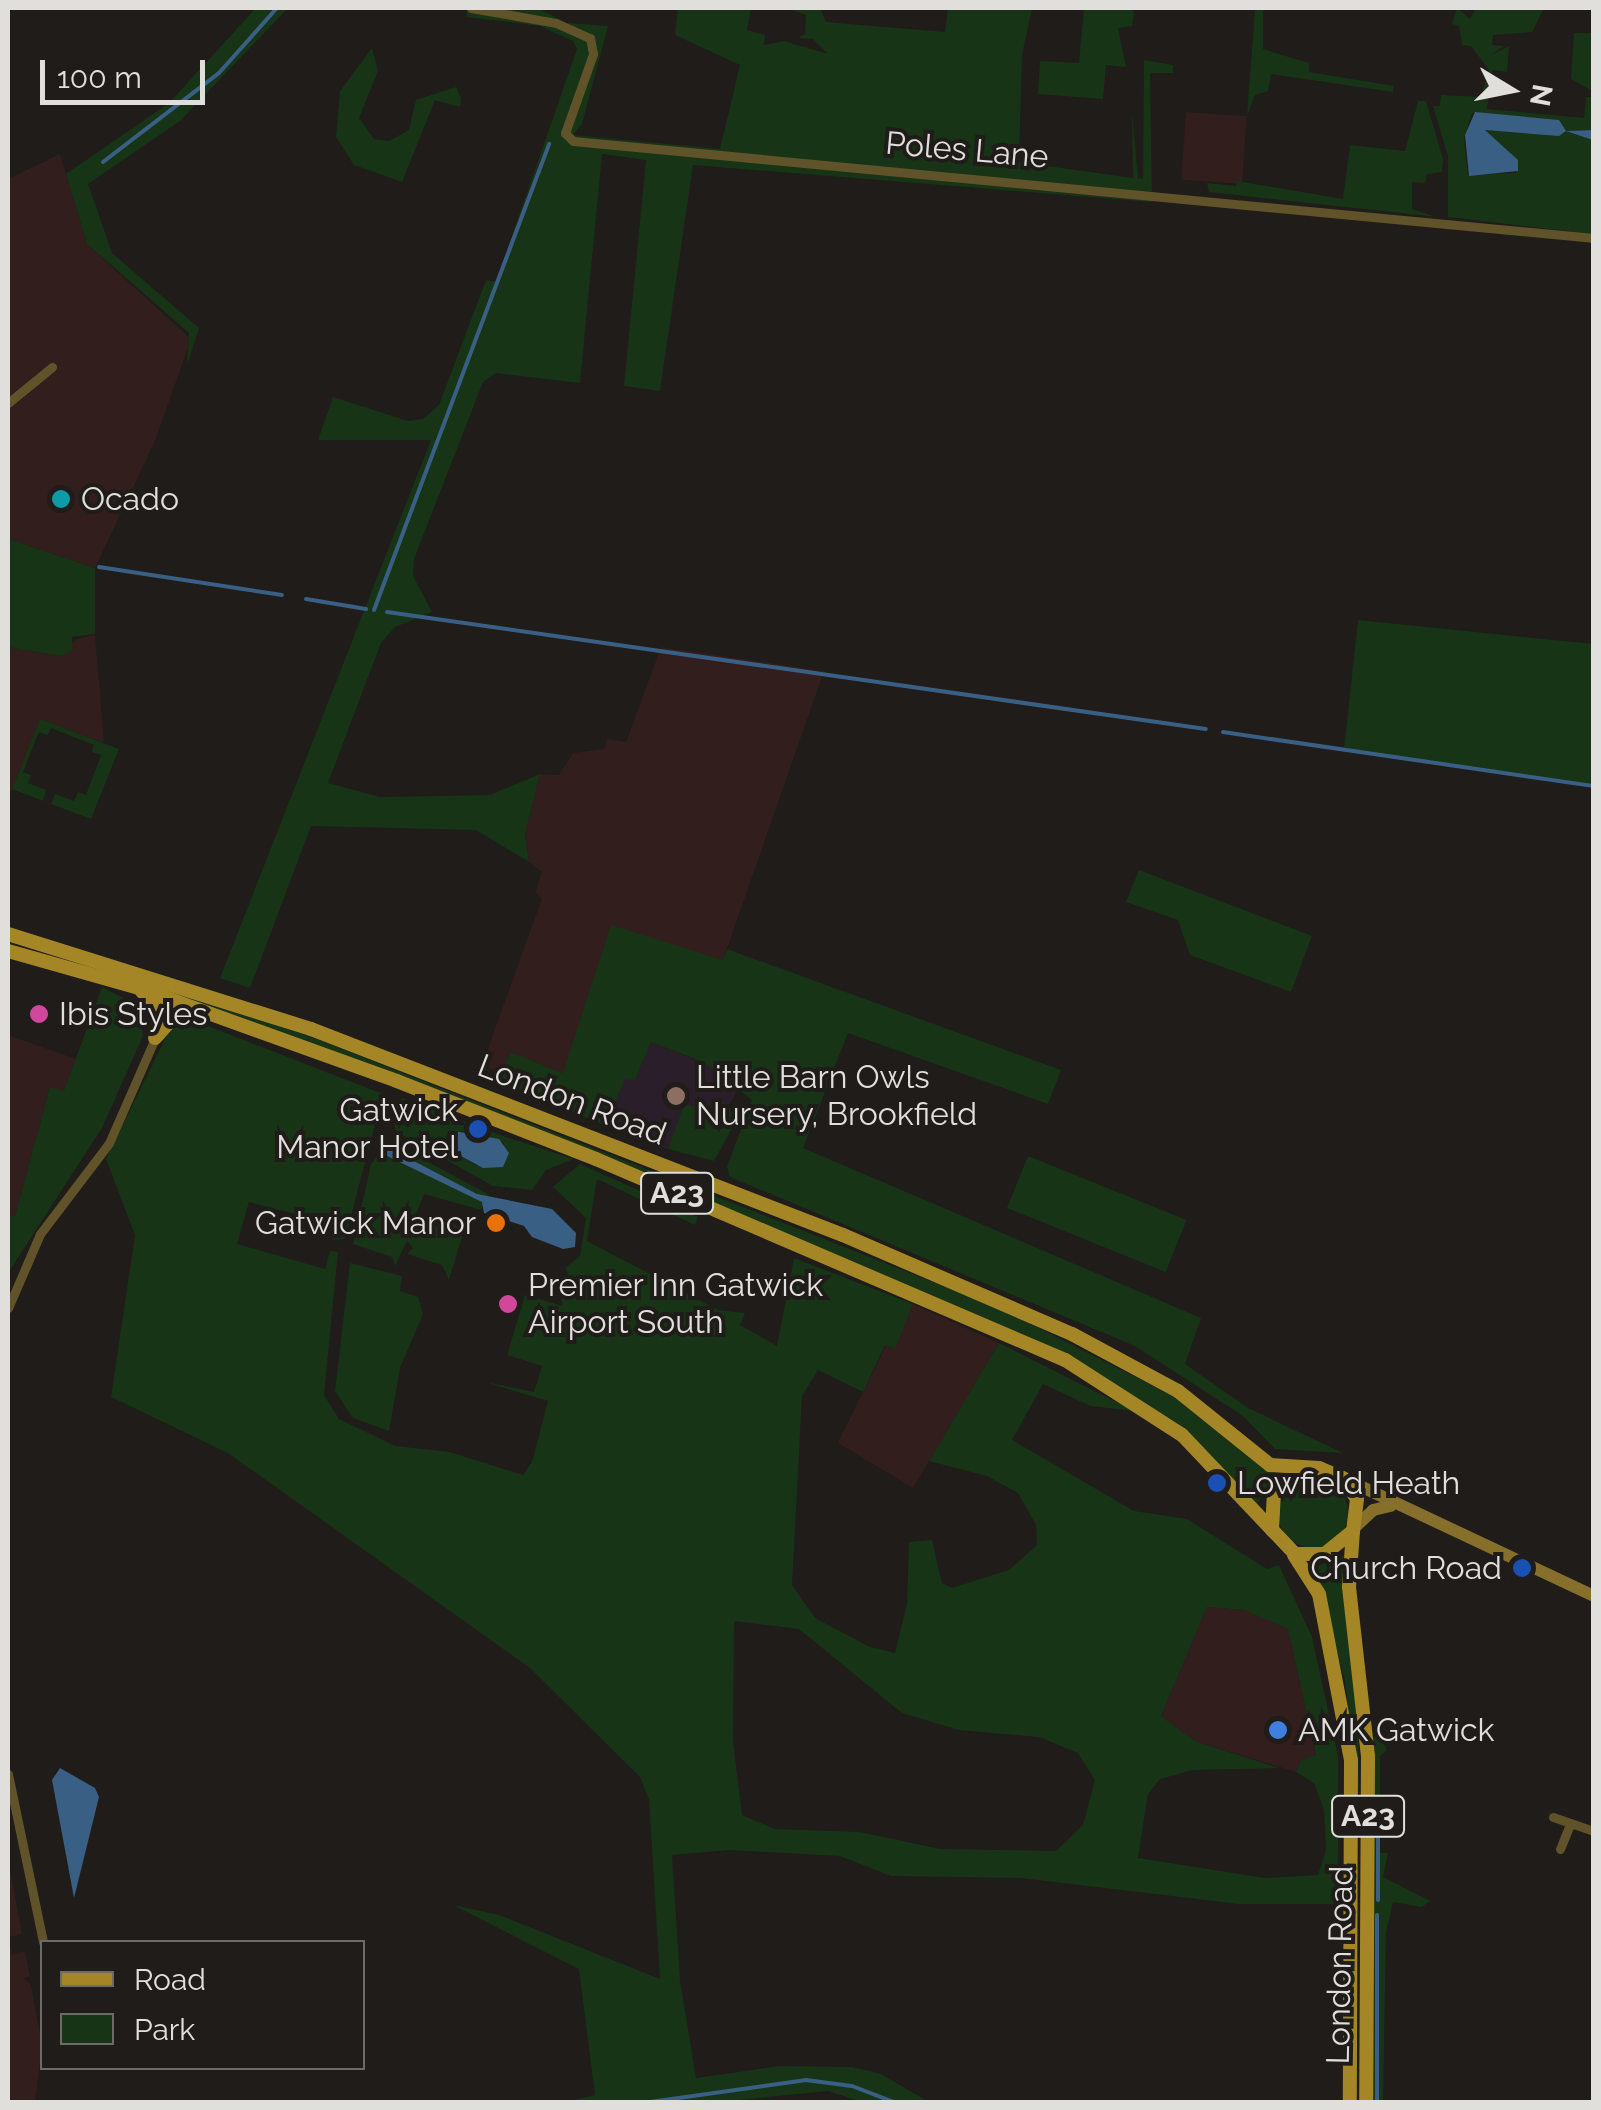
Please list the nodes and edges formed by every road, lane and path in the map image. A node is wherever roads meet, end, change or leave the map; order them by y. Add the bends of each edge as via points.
1 (471, 8) edge
2 (1594, 238) edge
3 (52, 367) dead end
4 (8, 403) edge
5 (8, 934) edge
6 (8, 951) edge
7 (139, 988) junction
8 (240, 1024) junction
9 (155, 1038) junction
10 (8, 1308) edge
11 (1306, 1468) junction
12 (1343, 1478) junction
13 (1398, 1508) junction
14 (1354, 1529) junction
15 (1274, 1534) junction
16 (1289, 1551) junction
17 (1594, 1596) edge
18 (8, 1774) edge
19 (1553, 1817) dead end
20 (1570, 1824) junction
21 (1594, 1831) edge
22 (1560, 1849) dead end
23 (43, 1940) edge
24 (1350, 2102) edge
25 (1366, 2102) edge

1 - 2 street, Poles Lane via 556,23 590,38 593,54 565,132 577,142
3 - 4 street
5 - 11 main road, London Road / A23 via 311,1030 843,1235 1110,1352 1190,1399 1270,1465
6 - 7 main road, London Road / A23
7 - 8 main road, London Road / A23
7 - 9 main road via 157,1012
8 - 9 main road via 186,1014
8 - 15 main road, London Road / A23 via 596,1158 1065,1360 1182,1434
9 - 10 street via 108,1144 40,1234
11 - 12 main road
11 - 15 main road via 1274,1494
12 - 13 street
12 - 14 main road via 1357,1500
13 - 14 street via 1376,1508
13 - 17 street
14 - 16 main road via 1326,1554
14 - 25 main road, London Road / A23 via 1349,1586 1368,1756
15 - 16 main road
16 - 24 main road, London Road / A23 via 1308,1567 1319,1594 1350,1750
18 - 23 street
19 - 20 street
20 - 21 street
20 - 22 street

